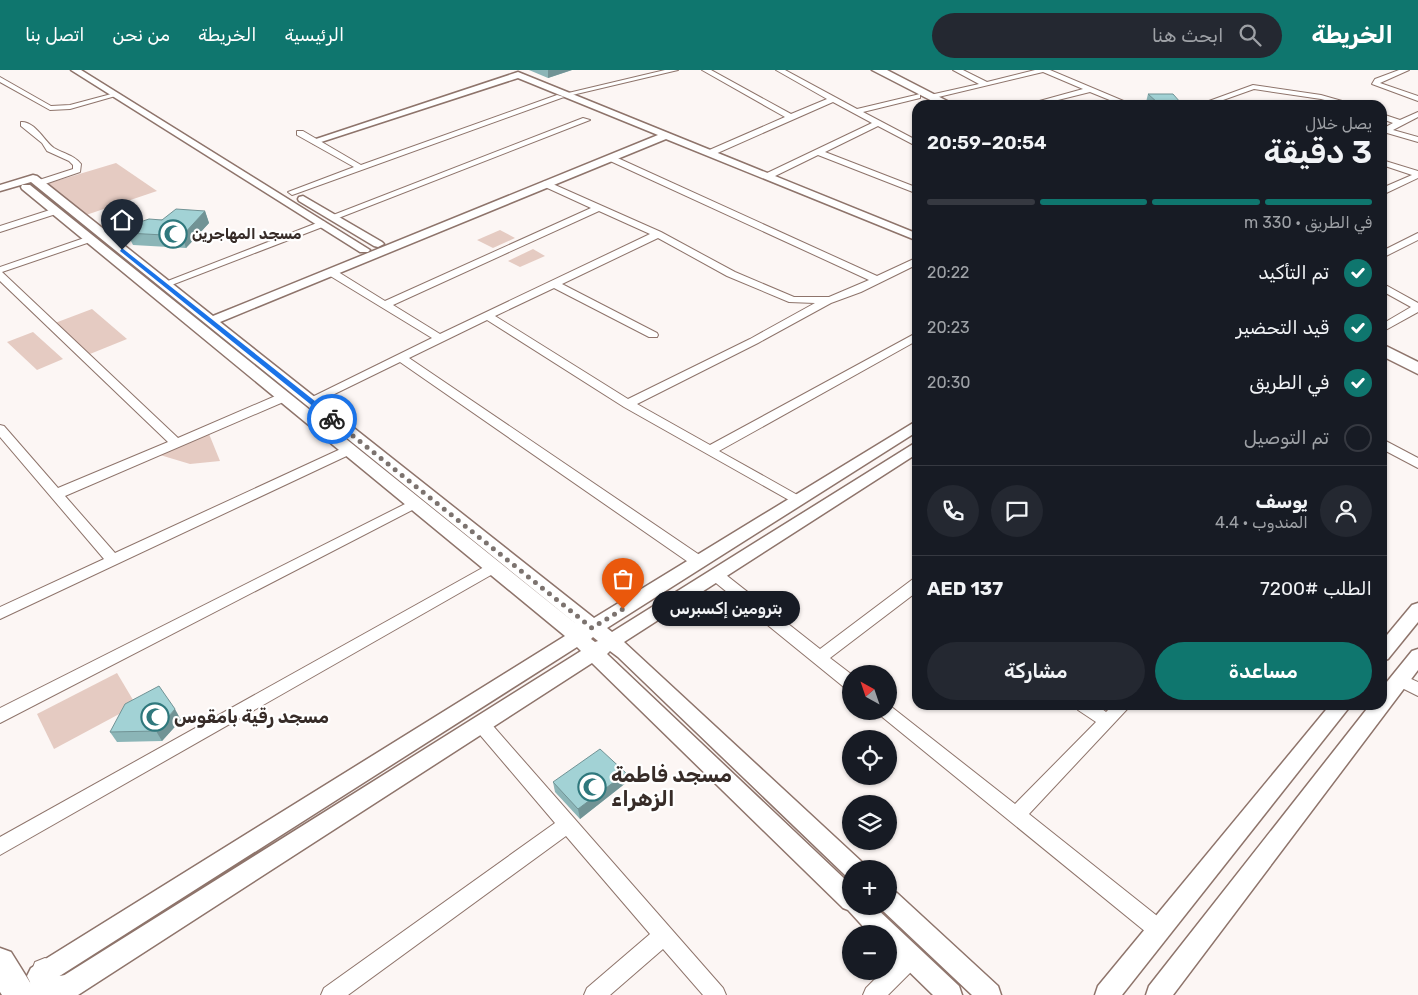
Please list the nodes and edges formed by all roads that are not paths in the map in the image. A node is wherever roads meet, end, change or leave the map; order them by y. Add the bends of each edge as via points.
1 (75, 70) edge
2 (91, 70) edge
3 (674, 70) edge
4 (706, 70) edge
5 (780, 70) edge
6 (865, 70) edge
7 (878, 70) edge
8 (957, 70) edge
9 (1044, 70) edge
10 (1405, 70) edge
11 (625, 73) dead end
12 (638, 78) junction
13 (0, 79) edge
14 (986, 84) junction
15 (1088, 90) junction
16 (115, 95) junction
17 (564, 96) junction
18 (917, 96) junction
19 (1418, 99) edge
20 (833, 100) junction
21 (931, 100) edge
22 (932, 100) edge
23 (937, 100) edge
24 (1057, 100) edge
25 (1115, 100) edge
26 (1216, 100) edge
27 (1336, 100) edge
28 (856, 111) junction
29 (1418, 114) edge
30 (792, 118) junction
31 (1387, 118) edge
32 (586, 120) dead end
33 (878, 123) junction
34 (1400, 123) junction
35 (24, 124) dead end
36 (1387, 130) edge
37 (1387, 132) edge
38 (300, 133) dead end
39 (659, 135) junction
40 (1418, 140) edge
41 (315, 141) junction
42 (912, 142) edge
43 (710, 152) junction
44 (818, 152) junction
45 (611, 158) junction
46 (1387, 164) edge
47 (361, 168) junction
48 (1418, 175) edge
49 (768, 176) junction
50 (546, 184) junction
51 (32, 185) junction
52 (284, 187) junction
53 (0, 188) edge
54 (912, 189) edge
55 (1387, 190) edge
56 (0, 195) edge
57 (600, 207) junction
58 (56, 211) junction
59 (334, 217) junction
60 (322, 224) junction
61 (0, 229) edge
62 (912, 233) edge
63 (658, 234) junction
64 (1418, 236) edge
65 (90, 239) junction
66 (912, 242) edge
67 (378, 244) junction
68 (364, 250) junction
69 (1387, 252) edge
70 (912, 263) edge
71 (0, 270) edge
72 (331, 272) junction
73 (0, 275) edge
74 (876, 280) junction
75 (165, 284) junction
76 (556, 284) junction
77 (1387, 289) edge
78 (830, 300) junction
79 (385, 305) junction
80 (1418, 308) edge
81 (487, 316) junction
82 (207, 318) junction
83 (1387, 326) edge
84 (652, 335) dead end
85 (912, 338) edge
86 (440, 339) junction
87 (1387, 352) edge
88 (401, 358) junction
89 (1387, 368) edge
90 (1418, 369) edge
91 (1418, 384) edge
92 (284, 397) junction
93 (310, 401) junction
94 (628, 404) junction
95 (912, 428) edge
96 (0, 429) edge
97 (176, 443) junction
98 (1387, 446) edge
99 (349, 450) junction
100 (709, 450) junction
101 (912, 450) edge
102 (1418, 464) edge
103 (57, 494) junction
104 (796, 500) junction
105 (415, 503) junction
106 (114, 560) junction
107 (698, 562) junction
108 (493, 567) junction
109 (716, 575) junction
110 (912, 590) edge
111 (1418, 610) edge
112 (0, 613) edge
113 (585, 633) junction
114 (602, 647) junction
115 (1387, 648) edge
116 (1418, 656) edge
117 (819, 658) junction
118 (842, 676) edge
119 (1400, 680) junction
120 (1418, 690) edge
121 (1387, 697) edge
122 (1091, 710) edge
123 (1118, 710) edge
124 (1337, 710) edge
125 (1377, 710) edge
126 (0, 716) edge
127 (897, 720) edge
128 (1107, 721) junction
129 (481, 724) junction
130 (1016, 815) junction
131 (568, 824) junction
132 (0, 847) edge
133 (844, 860) edge
134 (842, 891) edge
135 (897, 909) edge
136 (867, 915) edge
137 (877, 925) edge
138 (1160, 930) junction
139 (664, 935) junction
140 (897, 944) edge
141 (911, 958) junction
142 (0, 964) edge
143 (56, 985) edge
144 (18, 992) edge
145 (331, 995) edge
146 (594, 995) edge
147 (716, 995) edge
148 (873, 995) edge
149 (950, 995) edge
150 (989, 995) edge
151 (1107, 995) edge
152 (1158, 995) edge

1 - 16 street
2 - 52 street
3 - 12 street
4 - 30 street
5 - 20 street
6 - 18 main road
7 - 22 main road
8 - 14 street
9 - 14 street
9 - 15 street
10 - 19 street via 1376,84
11 - 12 street
12 - 17 street
13 - 16 street via 50,108 70,107
14 - 23 street
15 - 24 street
15 - 25 street
16 - 60 street
17 - 39 street
17 - 41 street via 509,78
17 - 47 street
18 - 21 main road
18 - 28 street
20 - 28 street
20 - 30 street
26 - 27 street via 1253,87
28 - 33 street
29 - 34 street
30 - 43 street
31 - 34 street
32 - 59 street
33 - 42 street
33 - 44 street
34 - 36 street
35 - 51 street via 46,141 50,149 77,164 77,170 71,173
37 - 40 street
38 - 41 street
39 - 43 street
39 - 45 street
39 - 66 street
39 - 67 street
41 - 47 street
43 - 49 street
44 - 49 street
44 - 54 street
45 - 50 street
45 - 74 street
46 - 48 street
47 - 52 street
48 - 55 street
49 - 62 street
50 - 57 street
50 - 72 street
51 - 53 street via 33,178
51 - 56 street
51 - 58 street
51 - 75 street
52 - 59 street
57 - 63 street
57 - 79 street
58 - 61 street
58 - 65 street
59 - 67 street
60 - 68 street
60 - 75 street
63 - 76 street
63 - 78 street via 731,274 793,300
64 - 69 street
65 - 71 street
65 - 92 street
67 - 68 street
68 - 82 street
70 - 74 street
72 - 79 street
72 - 82 street
73 - 97 street
74 - 78 street
75 - 82 street
76 - 81 street
76 - 84 street
77 - 80 street
78 - 94 street
79 - 86 street
80 - 83 street
81 - 86 street
81 - 94 street
82 - 93 street
85 - 100 street
86 - 88 street
87 - 90 main road
88 - 93 street
88 - 107 street
89 - 91 main road
92 - 97 street
92 - 99 street
93 - 113 street
94 - 100 street
95 - 104 street
96 - 103 street
97 - 103 street
98 - 102 street
99 - 105 street
99 - 106 street
100 - 104 street
101 - 109 street
103 - 106 street
104 - 107 street
105 - 108 street
105 - 126 street
106 - 112 street
107 - 113 street
108 - 113 street
108 - 132 street
109 - 114 street
109 - 117 street
110 - 117 street
111 - 115 street
113 - 114 street
113 - 143 street
114 - 129 street
114 - 133 street
114 - 134 street
116 - 119 street
117 - 118 street
119 - 120 street
119 - 121 street
122 - 128 street
123 - 128 street
124 - 138 street
125 - 152 street
127 - 130 street
128 - 130 street
129 - 131 street
129 - 143 street
130 - 138 street
131 - 139 street
131 - 145 street
135 - 150 street
136 - 137 street
138 - 151 street
139 - 146 street
139 - 147 street
140 - 141 street
141 - 148 street
141 - 149 street
142 - 144 main road
143 - 144 street

